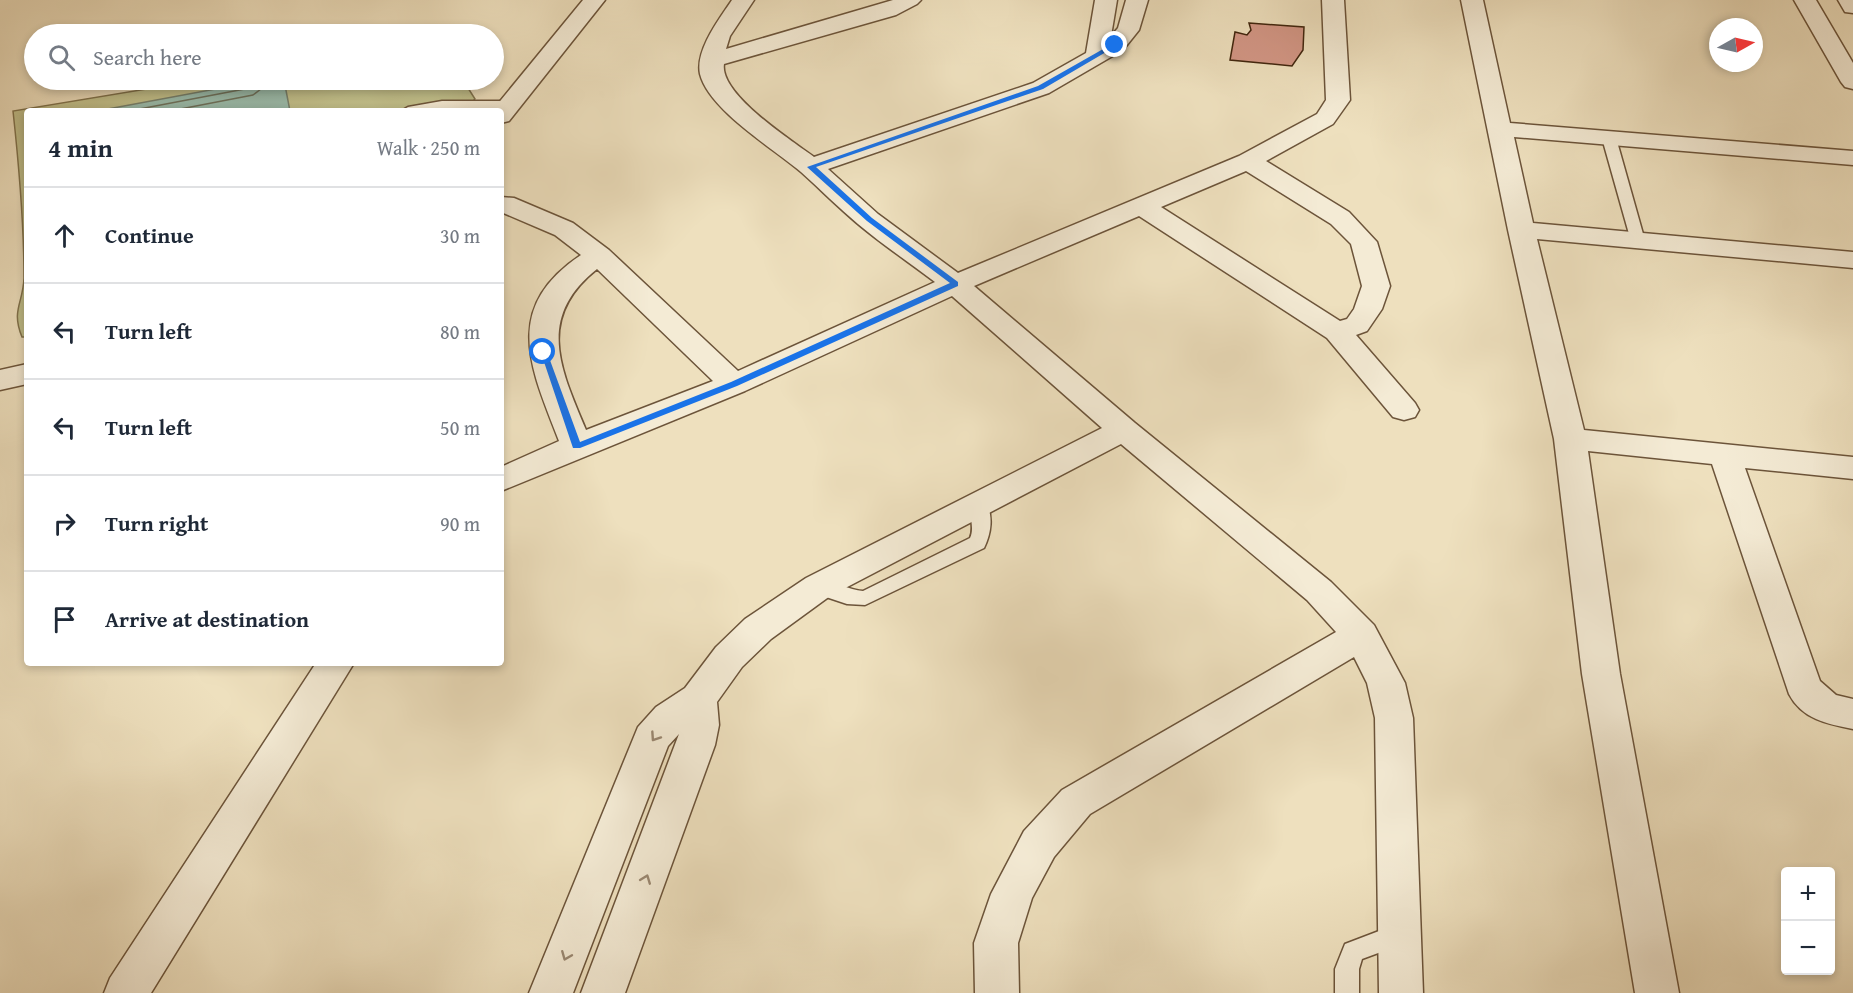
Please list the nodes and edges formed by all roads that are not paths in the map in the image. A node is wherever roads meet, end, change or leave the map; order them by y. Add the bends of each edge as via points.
1 (594, 0) edge
2 (743, 0) edge
3 (910, 0) edge
4 (1106, 0) edge
5 (1137, 0) edge
6 (1333, 0) edge
7 (1472, 0) edge
8 (1805, 0) edge
9 (1849, 0) edge
10 (1853, 7) edge
11 (1097, 53) junction
12 (713, 60) junction
13 (1853, 82) edge
14 (425, 108) edge
15 (480, 108) edge
16 (505, 110) edge
17 (1499, 129) junction
18 (1609, 138) junction
19 (1853, 158) edge
20 (1248, 161) junction
21 (810, 167) junction
22 (505, 204) dead end
23 (1143, 207) junction
24 (1521, 230) junction
25 (1638, 241) junction
26 (599, 256) junction
27 (1853, 260) edge
28 (955, 284) junction
29 (1337, 332) junction
30 (24, 375) edge
31 (0, 380) edge
32 (734, 384) junction
33 (1404, 410) dead end
34 (1124, 430) junction
35 (1570, 439) junction
36 (577, 446) junction
37 (1725, 456) junction
38 (1853, 468) edge
39 (504, 479) edge
40 (1361, 635) junction
41 (334, 666) edge
42 (698, 699) junction
43 (1853, 714) edge
44 (587, 906) junction
45 (631, 917) junction
46 (1400, 934) junction
47 (126, 993) edge
48 (551, 993) edge
49 (603, 993) edge
50 (997, 993) edge
51 (1347, 993) edge
52 (1401, 993) edge
53 (1657, 993) edge

1 - 16 street
2 - 12 street via 719,36
3 - 12 street via 888,10
4 - 11 street
5 - 11 street via 1128,30 1115,45
6 - 20 street via 1338,100 1325,119
7 - 17 street
8 - 13 street
9 - 10 street
11 - 21 street via 1041,88
12 - 21 street via 711,72 718,88 740,111
14 - 15 lane
17 - 18 street
17 - 24 street
18 - 19 street
18 - 25 lane
20 - 23 street
20 - 29 street via 1340,218 1364,242 1376,286 1357,325
21 - 28 street via 869,220
22 - 26 street via 564,229
23 - 28 street
23 - 29 street
24 - 25 street
24 - 35 street
25 - 27 street
26 - 32 street
26 - 36 street via 576,270 556,295 545,321 543,352
28 - 32 street
28 - 34 street
29 - 33 street
30 - 31 street
32 - 36 street
34 - 40 street via 1319,591
34 - 42 street via 818,587 758,629 729,657
35 - 37 street
35 - 53 street via 1601,674
36 - 39 street
37 - 38 street
37 - 43 street via 1807,695 1822,708
40 - 46 street via 1386,683 1394,718
40 - 50 street via 1076,802 1039,844 1012,894 996,943
41 - 47 street
42 -> 44 street via 670,718 652,738
45 -> 42 street via 696,745 700,724
44 - 45 street
44 -> 48 street
45 - 49 street
46 - 51 lane via 1353,952 1347,969
46 - 52 street

